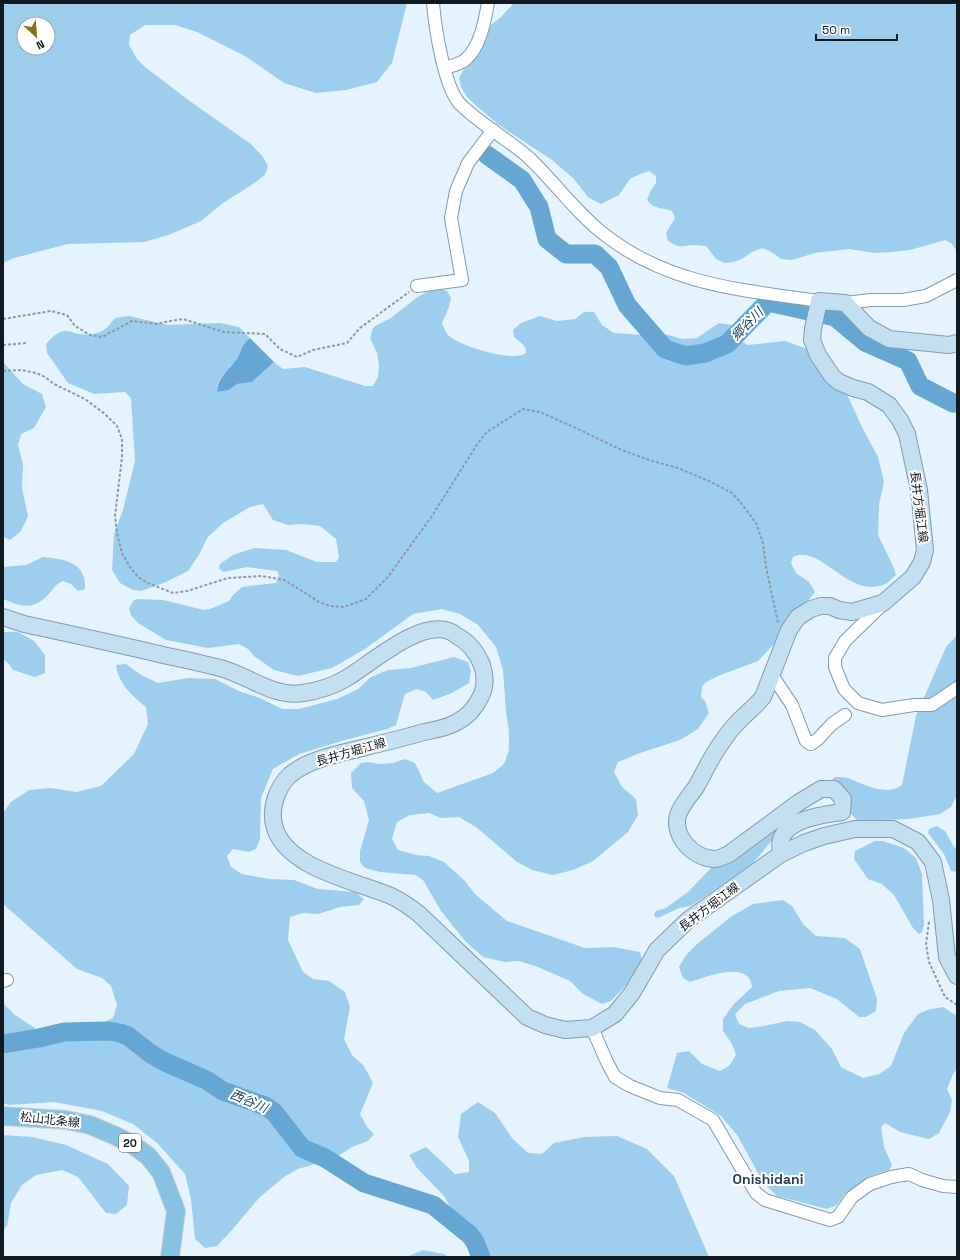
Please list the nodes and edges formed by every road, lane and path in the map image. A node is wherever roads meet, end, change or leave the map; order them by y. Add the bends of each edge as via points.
1 (433, 3) edge
2 (488, 3) edge
3 (445, 68) junction
4 (493, 130) junction
5 (957, 280) edge
6 (417, 286) joint
7 (845, 303) junction
8 (818, 304) junction
9 (3, 319) edge
10 (27, 343) dead end
11 (957, 343) edge
12 (3, 345) edge
13 (3, 371) edge
14 (884, 603) junction
15 (3, 617) edge
16 (778, 624) dead end
17 (772, 675) junction
18 (957, 688) edge
19 (845, 715) dead end
20 (842, 812) junction
21 (855, 829) junction
22 (781, 854) junction
23 (957, 976) edge
24 (592, 1028) junction
25 (3, 1116) edge
26 (957, 1187) edge
27 (170, 1257) edge

1 - 3 street
2 - 3 street via 483,27 474,49 465,60
3 - 4 street via 450,88 460,103
4 - 6 street via 468,163 456,191 451,218 462,280
4 - 8 street via 526,156 604,235 651,264 678,275 727,287
5 - 7 street via 926,296 903,300
6 - 9 path via 360,328 347,344 313,350 297,357 280,349 265,334 224,332 183,319 157,324 132,321 102,337 90,335 75,326 67,315 51,311
7 - 8 main road
7 - 11 main road via 869,328 889,339 943,345
8 - 14 main road, 長井方堀江線 via 812,340 832,376 853,388 868,392 889,405 907,434 919,490 925,550 922,562 913,577
10 - 12 path
13 - 16 path via 22,370 45,377 85,399 117,426 122,439 122,457 115,516 122,553 138,577 173,593 228,578 262,576 284,580 330,606 344,607 366,599 387,578 432,516 487,432 523,409 540,412 619,449 678,468 732,493 756,523 761,537
14 - 17 main road, 長井方堀江線 via 852,612 821,606 798,617 789,630
14 - 18 street via 845,641 835,658 834,667 844,689 858,703 882,710 932,705
15 - 24 main road, 長井方堀江線 via 24,624 223,668 287,694 304,693 344,680 393,647 432,629 448,630 465,640 482,665 485,679 484,691 469,714 456,723 306,765 280,787 272,815 274,827 285,846 298,857 325,872 405,903 528,1017 565,1030
17 - 19 street via 792,705 806,740 811,744
17 - 20 main road, 長井方堀江線 via 763,697 720,744 678,814 677,826 680,836 694,852 716,859 728,854 798,802 821,789 834,789 843,799
20 - 21 main road, 長井方堀江線
20 - 22 main road via 800,821 786,831 781,839
21 - 22 main road, 長井方堀江線 via 824,836
21 - 23 main road, 長井方堀江線 via 893,829 918,842 933,862 941,900 947,957
22 - 24 main road, 長井方堀江線 via 688,920 657,950 632,993 615,1014
24 - 26 street via 615,1077 660,1098 678,1100 714,1120 756,1193 765,1200 830,1220 838,1216 852,1197 870,1184 891,1177 909,1174 943,1186
25 - 27 main road, 松山北条線 / 20 via 66,1120 90,1125 133,1145 148,1156 161,1172 176,1211

